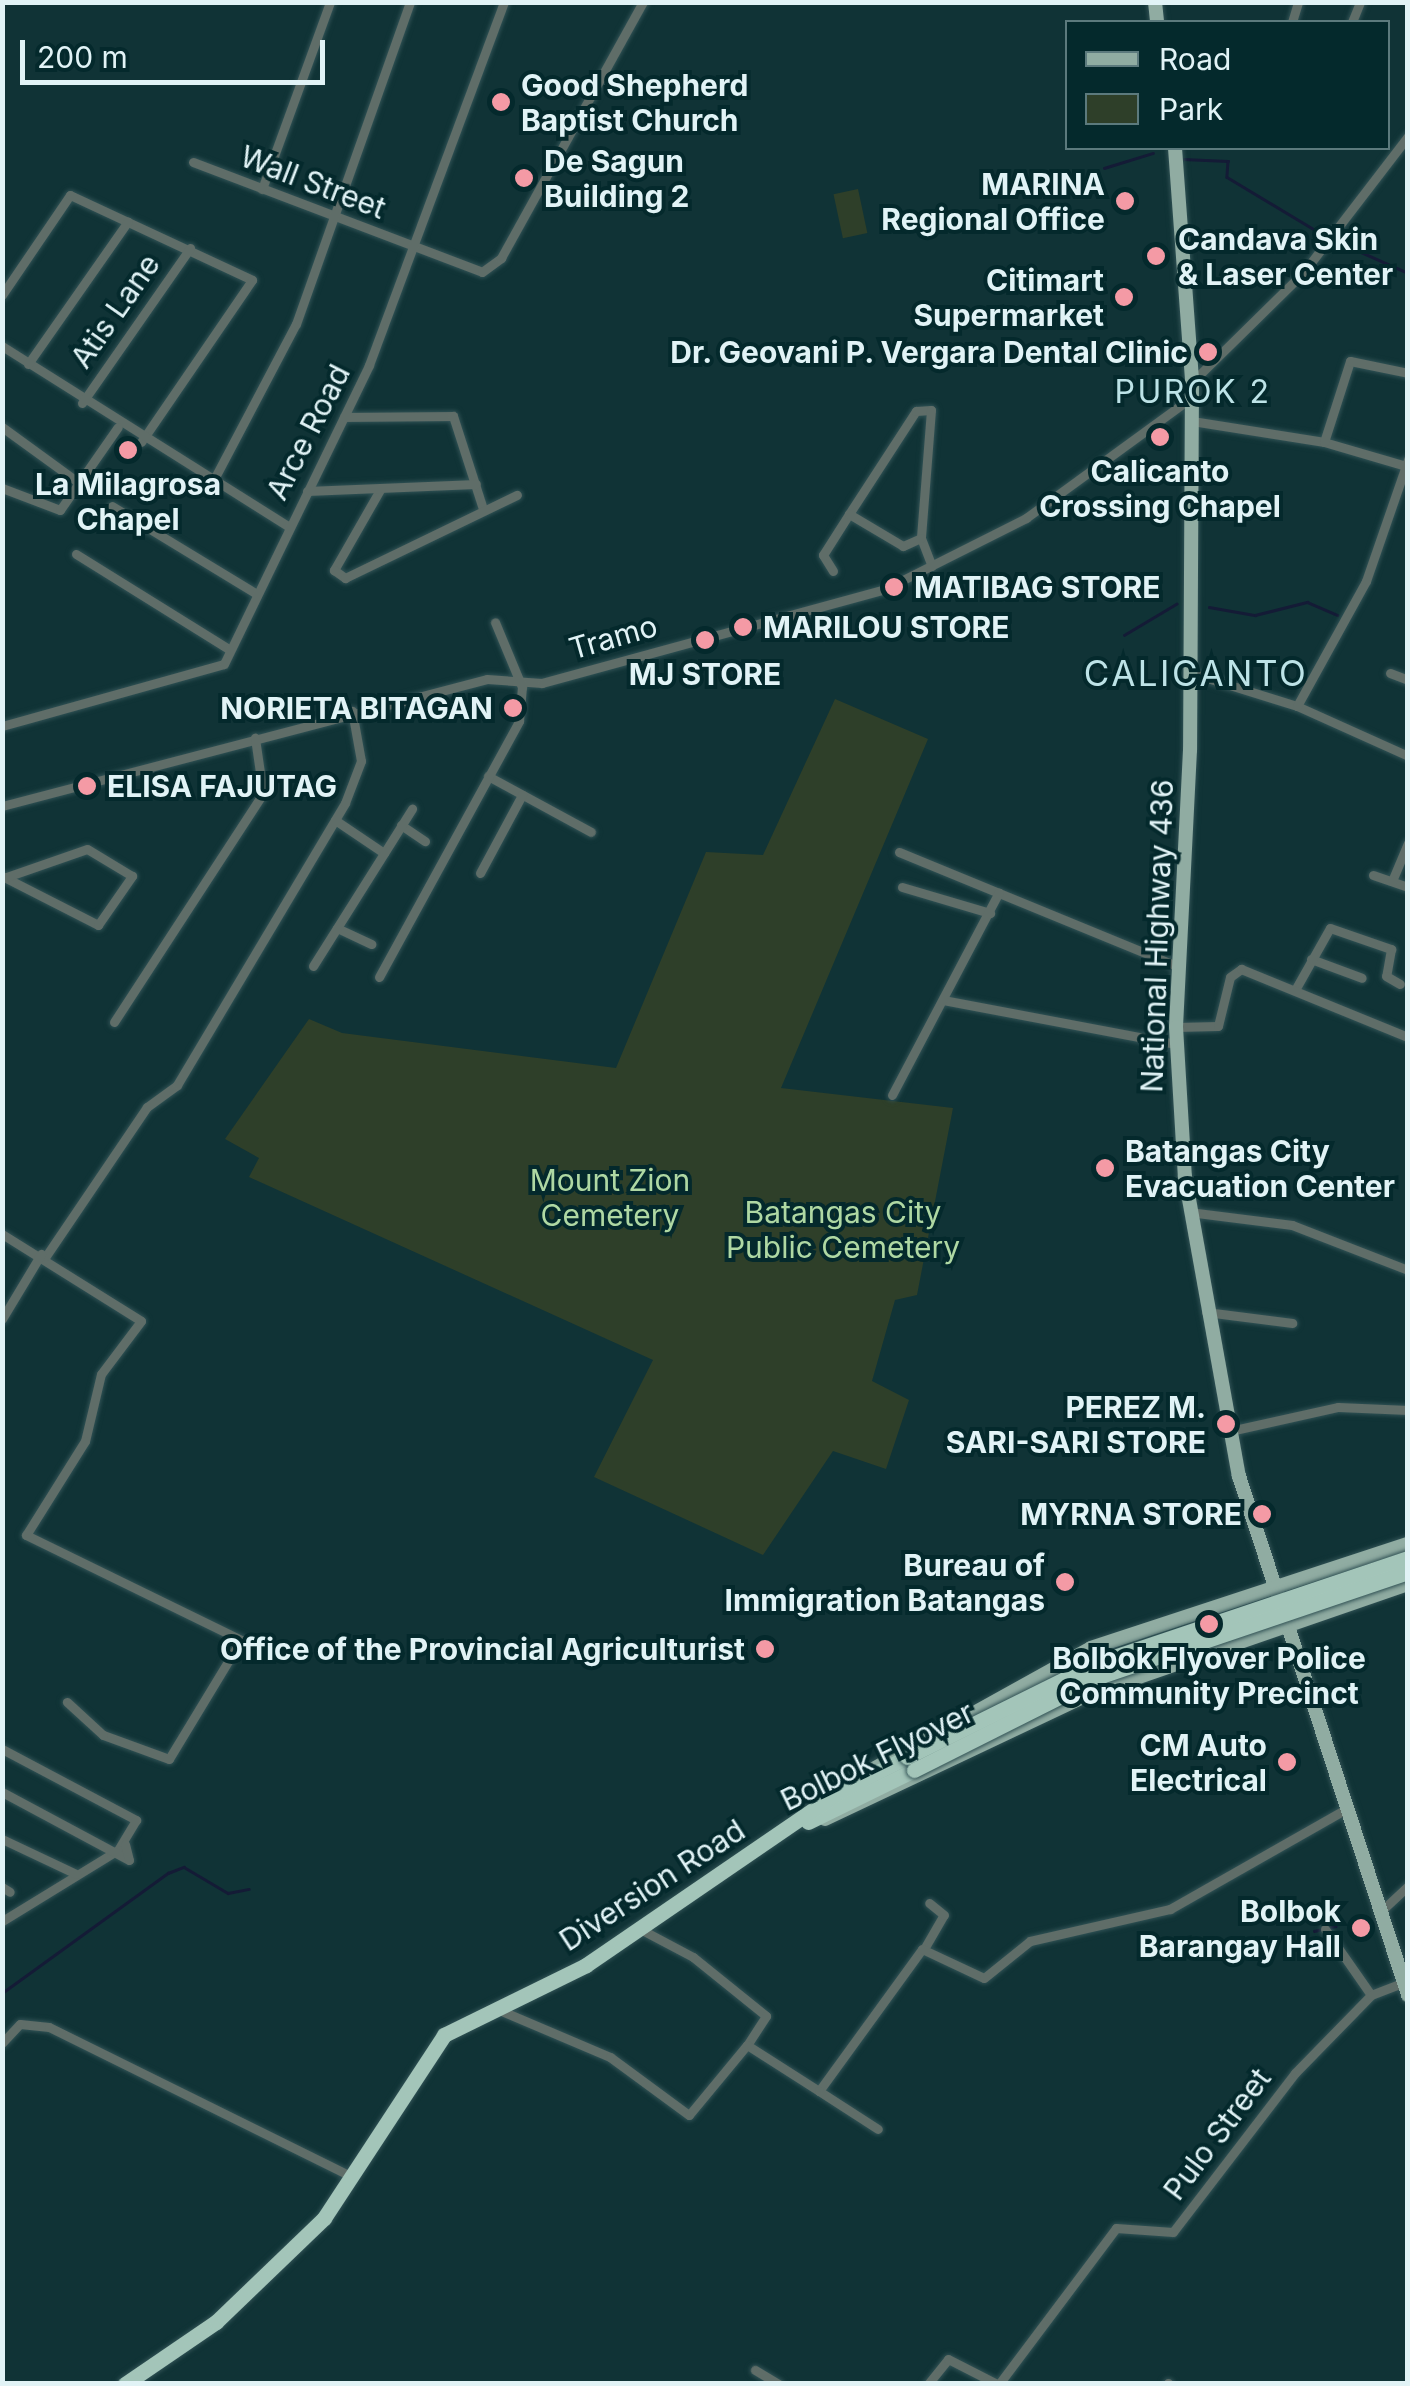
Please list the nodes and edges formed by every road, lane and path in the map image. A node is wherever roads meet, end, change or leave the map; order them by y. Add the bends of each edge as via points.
1 (330, 2) edge
2 (410, 2) edge
3 (504, 2) edge
4 (643, 2) edge
5 (1408, 136) edge
6 (1176, 150) edge
7 (193, 162) dead end
8 (262, 188) junction
9 (332, 216) junction
10 (128, 221) junction
11 (190, 248) junction
12 (415, 248) junction
13 (2, 295) edge
14 (2, 346) edge
15 (28, 364) junction
16 (1408, 372) edge
17 (1192, 389) junction
18 (82, 403) junction
19 (344, 417) junction
20 (1192, 421) junction
21 (2, 427) edge
22 (118, 427) junction
23 (1324, 442) junction
24 (144, 444) junction
25 (1406, 463) edge
26 (79, 482) junction
27 (212, 483) junction
28 (476, 484) junction
29 (2, 488) edge
30 (382, 488) junction
31 (306, 491) junction
32 (517, 495) dead end
33 (112, 506) dead end
34 (483, 509) junction
35 (849, 514) junction
36 (288, 526) junction
37 (921, 538) junction
38 (76, 554) dead end
39 (932, 566) junction
40 (834, 571) dead end
41 (256, 594) junction
42 (494, 622) dead end
43 (230, 650) junction
44 (1191, 673) junction
45 (1390, 673) dead end
46 (1408, 680) edge
47 (522, 687) junction
48 (1298, 706) junction
49 (352, 711) junction
50 (2, 726) edge
51 (255, 738) junction
52 (1408, 756) edge
53 (488, 776) junction
54 (522, 795) junction
55 (2, 806) edge
56 (412, 809) dead end
57 (335, 820) junction
58 (400, 826) junction
59 (590, 832) dead end
60 (425, 840) dead end
61 (1408, 843) edge
62 (899, 852) dead end
63 (384, 853) junction
64 (480, 873) dead end
65 (4, 876) edge
66 (1373, 876) dead end
67 (1392, 881) junction
68 (902, 887) dead end
69 (1408, 887) edge
70 (999, 892) junction
71 (990, 913) junction
72 (336, 928) junction
73 (372, 944) dead end
74 (1311, 959) junction
75 (312, 966) dead end
76 (1178, 966) junction
77 (379, 978) dead end
78 (1362, 978) dead end
79 (1400, 984) dead end
80 (1295, 990) junction
81 (943, 1000) junction
82 (114, 1022) dead end
83 (1176, 1027) junction
84 (1407, 1035) edge
85 (1176, 1044) junction
86 (892, 1095) dead end
87 (1189, 1212) junction
88 (2, 1234) edge
89 (44, 1255) junction
90 (1408, 1270) edge
91 (1204, 1312) junction
92 (2, 1319) edge
93 (1292, 1323) dead end
94 (1408, 1410) edge
95 (1228, 1431) junction
96 (1408, 1544) edge
97 (1408, 1558) edge
98 (1408, 1572) edge
99 (1408, 1584) edge
100 (1271, 1589) junction
101 (1282, 1625) junction
102 (67, 1702) dead end
103 (2, 1749) edge
104 (910, 1764) junction
105 (2, 1792) edge
106 (1344, 1810) junction
107 (782, 1833) junction
108 (2, 1839) edge
109 (121, 1847) junction
110 (76, 1874) junction
111 (1408, 1886) edge
112 (929, 1903) dead end
113 (1379, 1914) junction
114 (2, 1921) edge
115 (1326, 1929) dead end
116 (642, 1930) junction
117 (924, 1949) junction
118 (1405, 1989) edge
119 (1371, 1995) junction
120 (496, 2008) junction
121 (2, 2043) edge
122 (747, 2045) junction
123 (820, 2091) junction
124 (878, 2129) dead end
125 (354, 2178) junction
126 (755, 2370) dead end
127 (125, 2384) edge
128 (778, 2384) edge
129 (928, 2384) edge
130 (998, 2384) edge

1 - 8 street
2 - 9 street
3 - 12 street, Arce Road
4 - 12 street, Wall Street via 501,258 482,272
5 - 17 street, Tramo via 1303,274
6 - 17 main road, National Highway 436
7 - 8 street, Wall Street
8 - 9 street, Wall Street
9 - 12 street, Wall Street
9 - 27 street via 281,360
10 - 11 street
10 - 13 street via 70,195
10 - 15 street
11 - 18 street, Atis Lane
11 - 24 street via 252,280
12 - 19 street, Arce Road
14 - 15 street
15 - 18 street
16 - 23 street via 1350,361
17 - 20 main road, National Highway 436
17 - 39 street, Tramo via 1093,475
18 - 22 street
19 - 28 street via 453,416
19 - 31 street, Arce Road
20 - 23 street
20 - 44 main road, National Highway 436
21 - 26 street
22 - 24 street
22 - 26 street
23 - 25 street
24 - 27 street
25 - 48 street via 1371,569
26 - 29 street via 60,510
27 - 36 street
28 - 30 street
28 - 34 street
30 - 31 street
30 - 34 street via 334,570 345,578
31 - 36 street, Arce Road
32 - 34 street
33 - 41 street
35 - 37 street via 903,546
35 - 37 street via 916,412 928,409
35 - 40 street via 823,555
36 - 41 street, Arce Road
37 - 39 street
38 - 43 street
39 - 47 street, Tramo via 770,624
41 - 43 street, Arce Road
42 - 47 street
43 - 50 street via 216,669
44 - 48 street
44 - 76 main road, National Highway 436
45 - 46 street
47 - 49 street, Tramo via 487,678
47 - 53 street via 519,721
48 - 52 street
49 - 51 street, Tramo
49 - 57 street via 360,762
51 - 55 street, Tramo
51 - 82 street via 263,793
53 - 54 street
53 - 77 street
54 - 59 street
54 - 64 street
56 - 58 street
57 - 63 street
57 - 89 street via 177,1086 147,1107
58 - 60 street
58 - 63 street
61 - 67 street
62 - 70 street
63 - 72 street
65 - 65 street via 98,925 132,876 87,849
66 - 67 street
67 - 69 street
68 - 71 street
70 - 71 street
70 - 76 street
71 - 81 street
72 - 73 street
72 - 75 street
74 - 78 street
74 - 79 street via 1335,928 1391,949 1386,979
74 - 80 street
76 - 83 main road, National Highway 436
80 - 83 street via 1238,970 1218,1026
80 - 84 street
81 - 85 street
81 - 86 street
83 - 85 main road, National Highway 436
85 - 87 main road, National Highway 436
87 - 90 street via 1292,1225
87 - 91 main road, National Highway 436
88 - 89 street
89 - 92 street
89 - 102 street via 138,1313 141,1328 101,1374 85,1441 26,1535 242,1646 169,1759 103,1735
91 - 93 street
91 - 95 main road, National Highway 436
94 - 95 street via 1338,1406
95 - 100 main road, National Highway 436
96 - 100 main road, Diversion Road
97 - 104 highway, Bolbok Flyover, bridge via 1096,1663
98 - 104 highway, Bolbok Flyover, bridge via 1101,1676
99 - 101 main road, Diversion Road
100 - 101 main road, National Highway 436
100 - 107 main road, Diversion Road via 1091,1648 840,1780
101 - 106 main road, National Highway 436
101 - 107 main road, Diversion Road via 1090,1694 855,1810
103 - 109 street via 132,1814
104 - 107 highway, Bolbok Flyover
105 - 109 street
106 - 113 main road, National Highway 436
106 - 117 street via 1170,1909 1030,1941 984,1978
107 - 116 highway, Diversion Road
108 - 110 street
109 - 110 street
110 - 114 street
111 - 113 street
112 - 117 street via 944,1915
113 - 118 main road, National Highway 436
115 - 119 street
116 - 120 highway, Diversion Road
116 - 122 street via 694,1957 766,2016
117 - 123 street
118 - 119 street, Pulo Street
119 - 130 street, Pulo Street via 1258,2118 1174,2232 1116,2228
120 - 122 street via 610,2056 689,2115
120 - 125 highway, Diversion Road via 439,2040
121 - 125 street via 20,2024 49,2027
122 - 123 street
123 - 124 street
125 - 127 highway, Diversion Road via 233,2308
126 - 128 street
129 - 130 street via 952,2359

